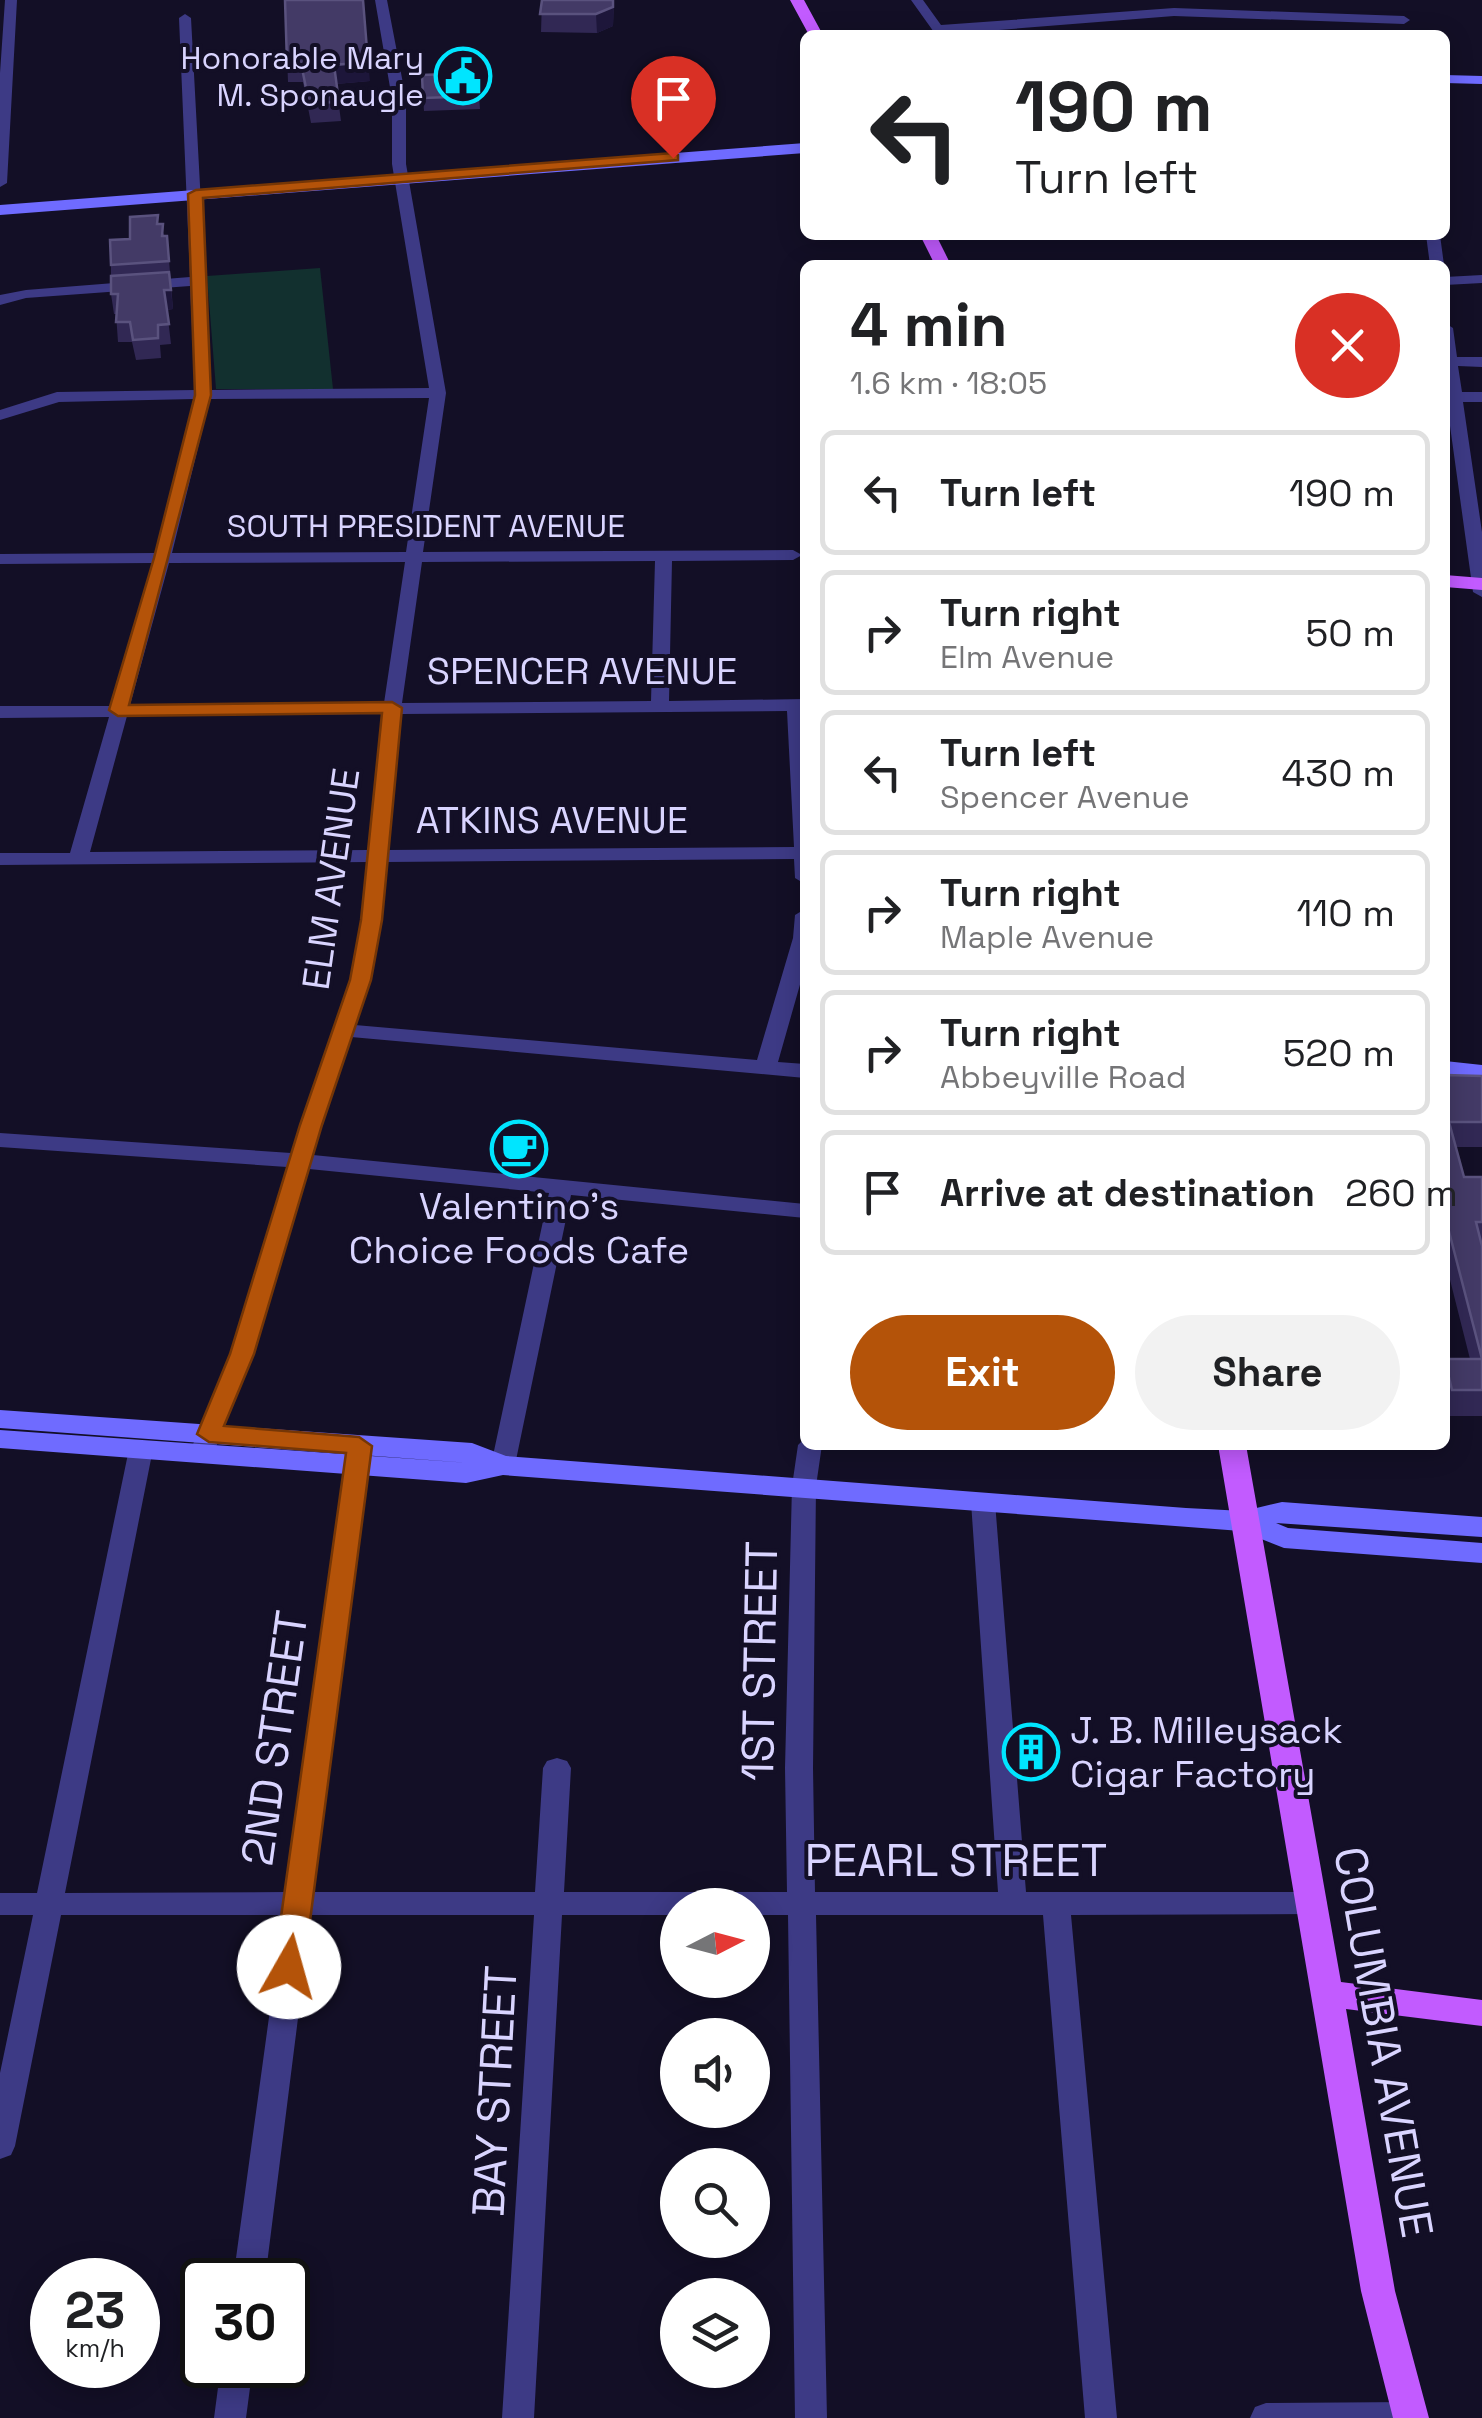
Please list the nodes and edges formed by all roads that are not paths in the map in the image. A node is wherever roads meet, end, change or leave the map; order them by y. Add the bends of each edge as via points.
1 (12, 0) edge
2 (381, 0) edge
3 (797, 0) edge
4 (918, 0) edge
5 (1402, 0) edge
6 (1238, 7) edge
7 (184, 18) dead end
8 (1406, 28) edge
9 (813, 30) edge
10 (939, 30) edge
11 (962, 30) edge
12 (1450, 79) edge
13 (1482, 80) edge
14 (800, 148) edge
15 (402, 179) junction
16 (0, 183) edge
17 (196, 194) junction
18 (0, 209) edge
19 (1482, 279) edge
20 (200, 280) junction
21 (1450, 280) edge
22 (0, 300) edge
23 (1450, 361) edge
24 (1482, 362) edge
25 (1450, 368) edge
26 (438, 394) junction
27 (203, 395) junction
28 (1454, 397) junction
29 (1482, 398) edge
30 (0, 415) edge
31 (1462, 460) junction
32 (1482, 462) edge
33 (664, 554) junction
34 (793, 555) dead end
35 (413, 556) junction
36 (162, 558) junction
37 (0, 559) edge
38 (1450, 583) edge
39 (1481, 587) edge
40 (800, 704) edge
41 (660, 706) junction
42 (392, 708) junction
43 (118, 710) junction
44 (0, 712) edge
45 (800, 854) edge
46 (375, 857) junction
47 (0, 859) edge
48 (78, 859) junction
49 (800, 948) edge
50 (345, 1030) junction
51 (766, 1067) junction
52 (1450, 1069) edge
53 (800, 1070) edge
54 (1482, 1072) edge
55 (0, 1140) edge
56 (301, 1162) junction
57 (562, 1186) junction
58 (800, 1210) edge
59 (0, 1419) edge
60 (0, 1439) edge
61 (205, 1444) junction
62 (142, 1449) junction
63 (809, 1450) edge
64 (1233, 1450) edge
65 (358, 1455) junction
66 (503, 1465) junction
67 (804, 1486) junction
68 (983, 1502) junction
69 (1244, 1522) junction
70 (1482, 1528) edge
71 (1482, 1553) edge
72 (557, 1768) dead end
73 (48, 1902) junction
74 (549, 1902) junction
75 (297, 1903) junction
76 (802, 1903) junction
77 (1013, 1903) junction
78 (1056, 1903) junction
79 (1313, 1903) junction
80 (0, 1904) edge
81 (1330, 1994) junction
82 (1482, 2014) edge
83 (0, 2146) edge
84 (252, 2258) edge
85 (235, 2388) edge
86 (230, 2418) edge
87 (518, 2418) edge
88 (812, 2418) edge
89 (1101, 2418) edge
90 (1266, 2418) edge
91 (1411, 2418) edge

1 - 16 street
2 - 15 street, ELM AVENUE via 400,99
3 - 9 main road
4 - 10 street
5 - 8 street
6 - 8 street
6 - 11 street
7 - 17 street
12 - 13 street
14 - 15 street
15 - 17 street
15 - 26 street, ELM AVENUE
17 - 18 street
17 - 20 street
19 - 21 street
20 - 22 street
20 - 27 street
23 - 24 street
25 - 28 street
26 - 27 street
26 - 35 street, ELM AVENUE
27 - 30 street via 69,396
27 - 36 street
28 - 29 street
28 - 31 street
31 - 32 street
31 - 39 street
33 - 34 street, SOUTH PRESIDENT AVENUE
33 - 35 street, SOUTH PRESIDENT AVENUE
33 - 41 street
35 - 36 street, SOUTH PRESIDENT AVENUE
35 - 42 street, ELM AVENUE
36 - 37 street, SOUTH PRESIDENT AVENUE
36 - 43 street
38 - 39 main road
40 - 41 street, SPENCER AVENUE
41 - 42 street, SPENCER AVENUE
42 - 43 street, SPENCER AVENUE
42 - 46 street, ELM AVENUE
43 - 44 street, SPENCER AVENUE
43 - 48 street
45 - 46 street, ATKINS AVENUE
46 - 48 street, ATKINS AVENUE
46 - 50 street, ELM AVENUE via 372,920
47 - 48 street, ATKINS AVENUE
49 - 51 street
50 - 51 street
50 - 56 street, ELM AVENUE
51 - 53 street
52 - 54 street
55 - 56 street
56 - 57 street
56 - 61 street, ELM AVENUE via 242,1354
57 - 58 street
57 - 66 street
59 - 61 street
60 - 62 street
61 - 62 street
61 - 65 street
62 - 73 street
63 - 67 street, 1ST STREET
64 - 69 main road, COLUMBIA AVENUE
65 - 66 street via 466,1473
65 - 75 street, 2ND STREET
66 - 67 street
67 - 68 street
67 - 76 street, 1ST STREET
68 - 69 street
68 - 77 street
69 - 70 street via 1282,1512
69 - 71 street via 1284,1538
69 - 79 main road, COLUMBIA AVENUE
72 - 74 street, BAY STREET
73 - 75 street, PEARL STREET
73 - 80 street, PEARL STREET
73 - 83 street
74 - 75 street, PEARL STREET
74 - 76 street, PEARL STREET
74 - 87 street, BAY STREET
75 - 84 street, 2ND STREET
76 - 77 street, PEARL STREET
76 - 88 street, 1ST STREET
77 - 78 street, PEARL STREET
78 - 79 street, PEARL STREET
78 - 89 street
79 - 81 main road, COLUMBIA AVENUE
81 - 82 main road
81 - 91 main road, COLUMBIA AVENUE via 1378,2290
85 - 86 street
90 - 91 street

